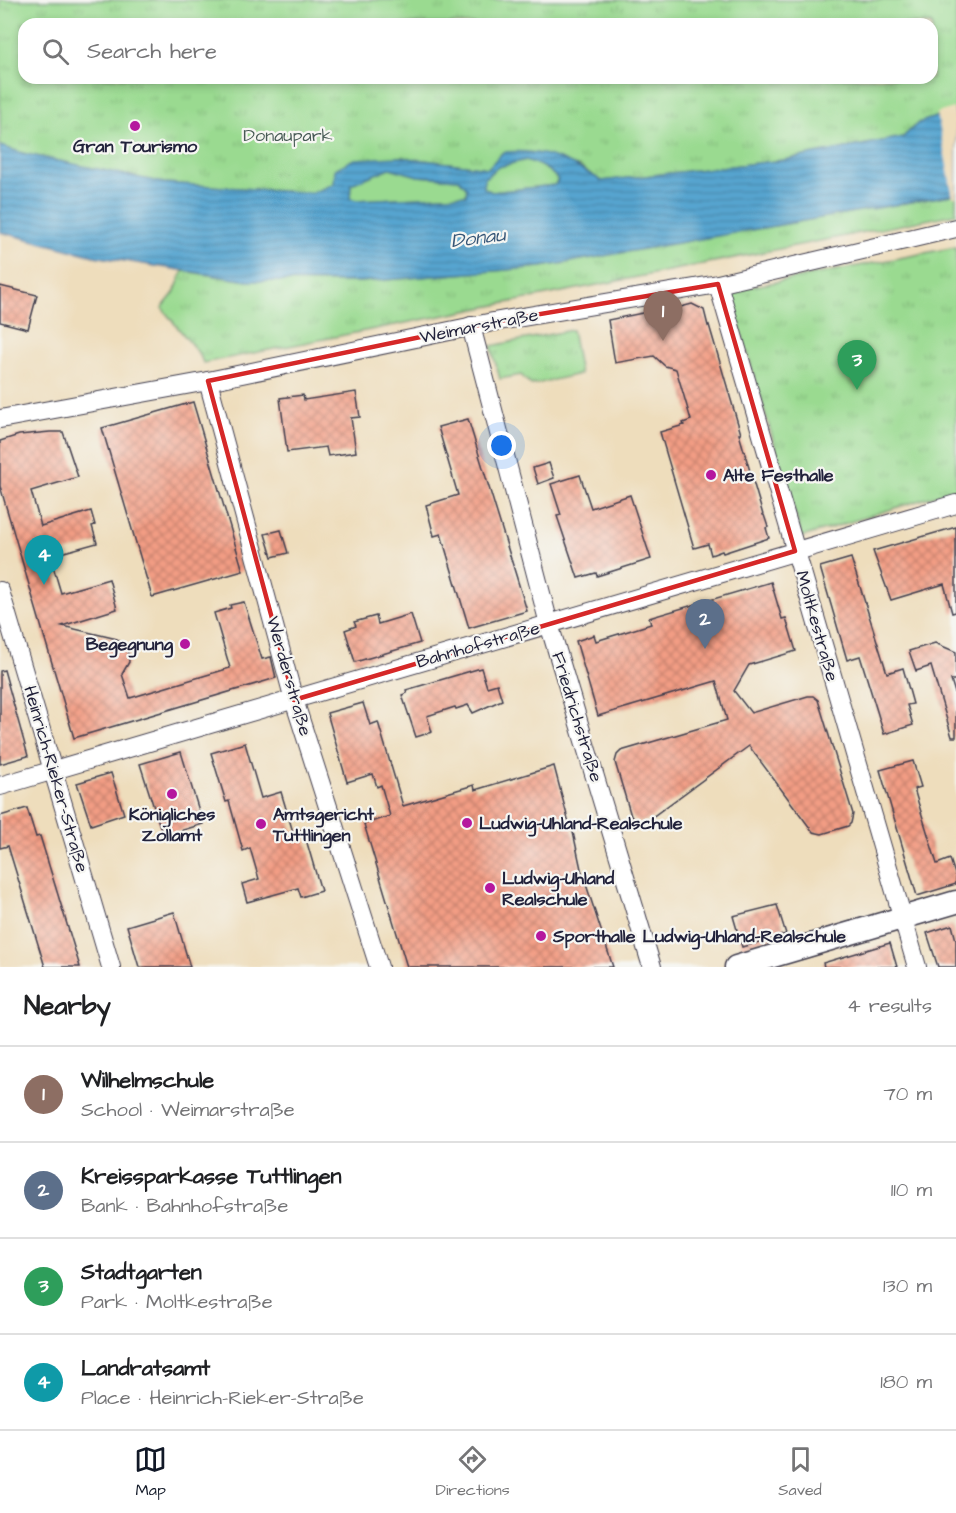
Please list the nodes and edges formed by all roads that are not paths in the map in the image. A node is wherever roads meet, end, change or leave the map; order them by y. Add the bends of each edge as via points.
1 (956, 228) edge
2 (718, 284) junction
3 (471, 326) junction
4 (208, 381) junction
5 (0, 419) edge
6 (956, 504) edge
7 (795, 551) junction
8 (0, 591) edge
9 (549, 624) junction
10 (294, 700) junction
11 (53, 770) junction
12 (0, 786) edge
13 (956, 902) edge
14 (903, 916) junction
15 (111, 967) edge
16 (379, 967) edge
17 (652, 967) edge
18 (736, 967) edge
19 (917, 967) edge

1 - 2 street, Weimarstraße
2 - 3 street, Weimarstraße
2 - 7 street, Moltkestraße
3 - 4 street, Weimarstraße
3 - 9 street, Friedrichstraße
4 - 5 street, Weimarstraße
4 - 10 street, Werderstraße
6 - 7 street, Bahnhofstraße
7 - 9 street, Bahnhofstraße
7 - 14 street, Moltkestraße
8 - 11 street, Heinrich-Rieker-Straße
9 - 10 street, Bahnhofstraße
9 - 17 street, Friedrichstraße
10 - 11 street, Bahnhofstraße
10 - 16 street, Werderstraße
11 - 12 street, Bahnhofstraße
11 - 15 street, Heinrich-Rieker-Straße
13 - 14 street
14 - 18 street
14 - 19 street, Moltkestraße

